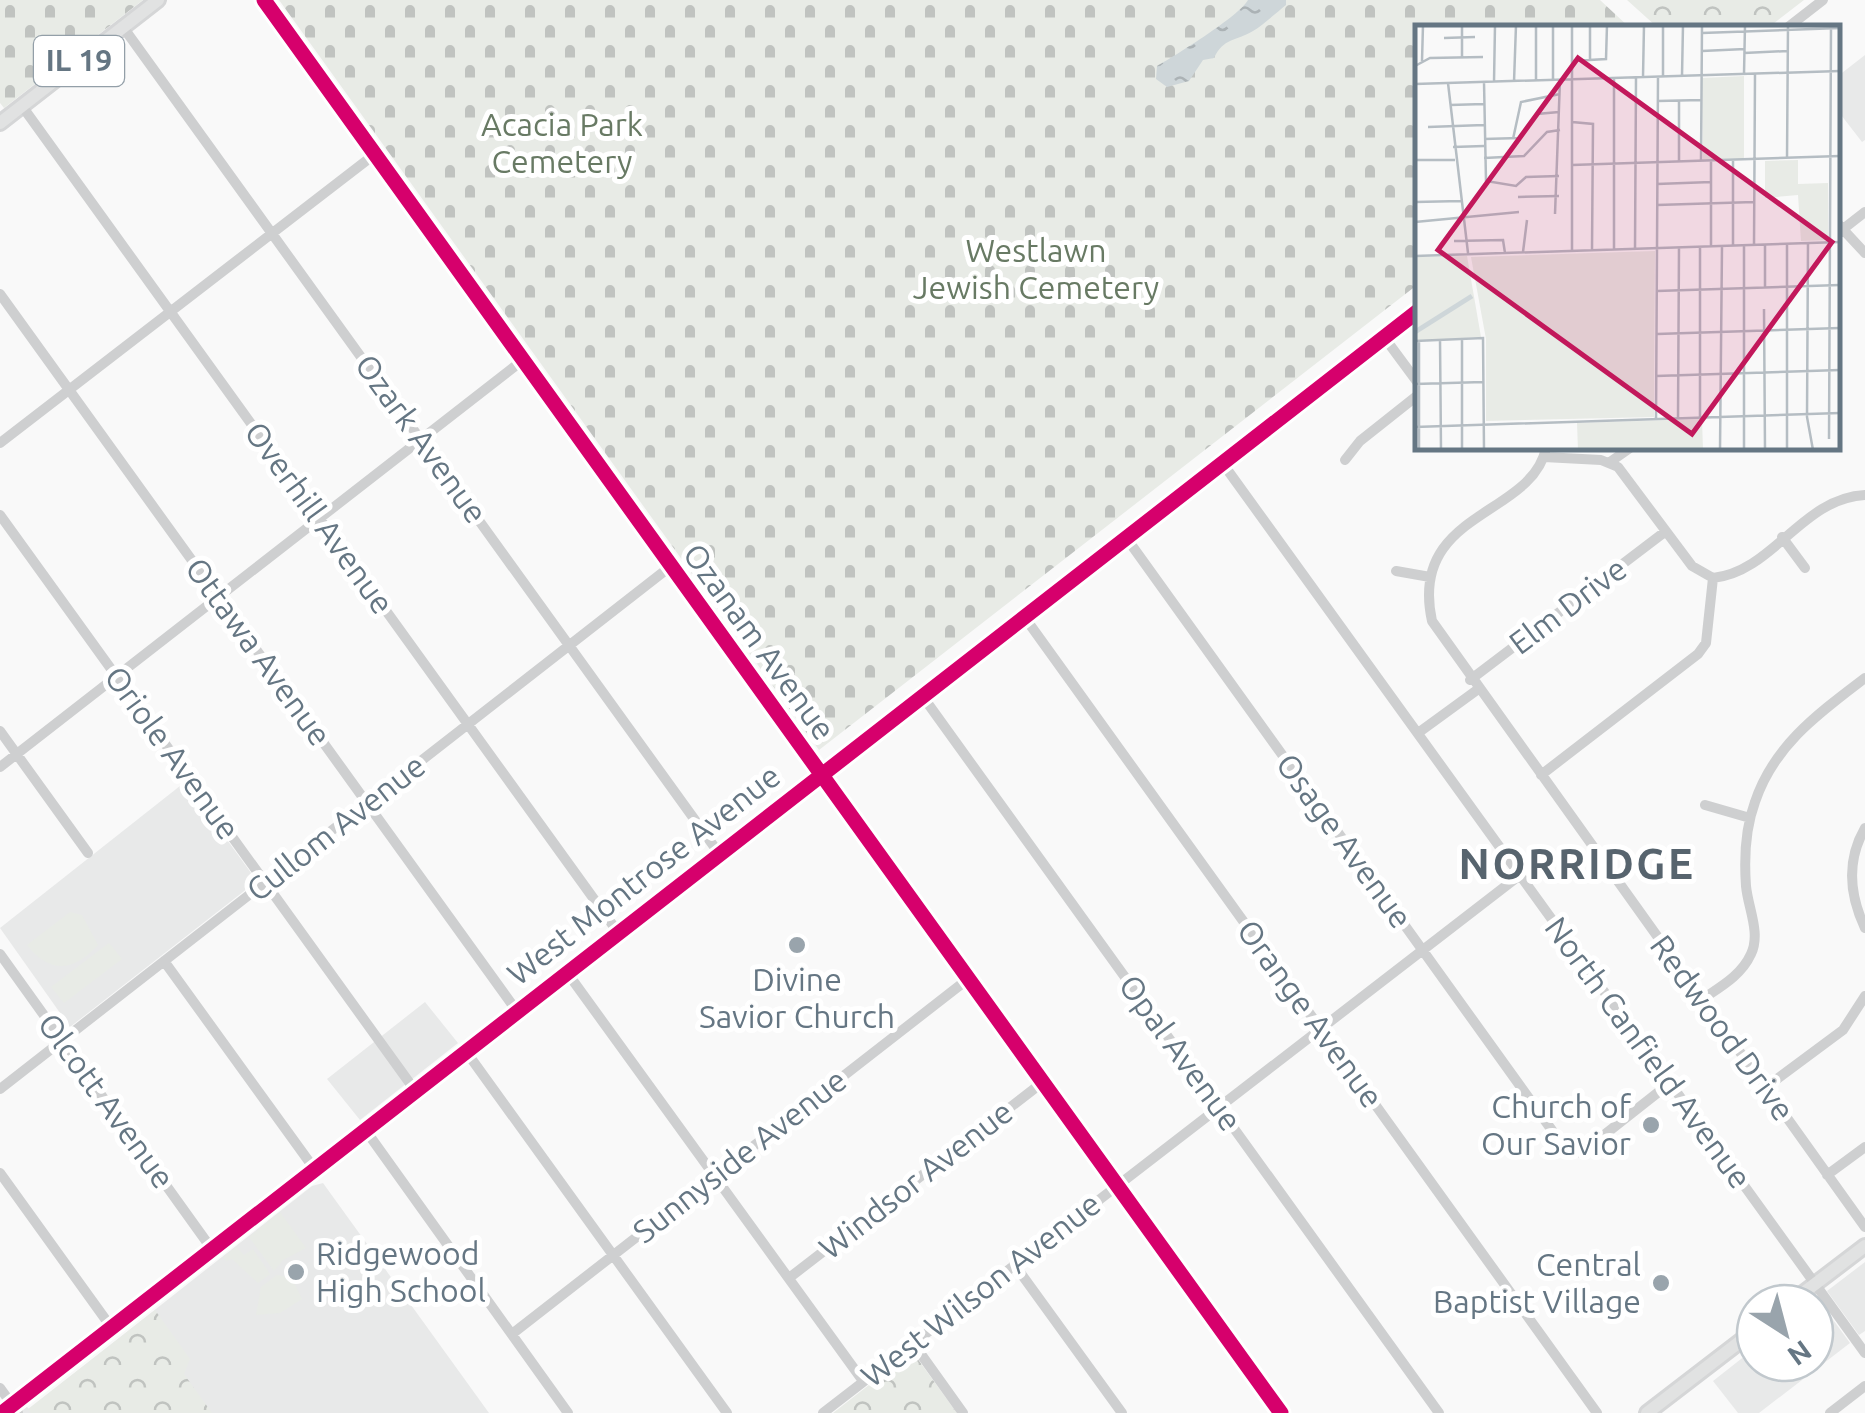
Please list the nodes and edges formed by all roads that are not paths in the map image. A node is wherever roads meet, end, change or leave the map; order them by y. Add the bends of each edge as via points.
1 (158, 0) edge
2 (264, 0) edge
3 (1823, 0) edge
4 (1791, 25) edge
5 (123, 27) junction
6 (22, 106) junction
7 (0, 123) edge
8 (375, 154) junction
9 (1865, 212) edge
10 (1840, 228) edge
11 (1840, 230) edge
12 (272, 233) junction
13 (1865, 253) edge
14 (0, 294) edge
15 (170, 312) junction
16 (1415, 313) edge
17 (1384, 337) junction
18 (523, 360) junction
19 (1415, 380) edge
20 (68, 390) junction
21 (1415, 398) edge
22 (420, 439) junction
23 (0, 443) edge
24 (1627, 450) edge
25 (1545, 452) edge
26 (1346, 460) dead end
27 (1221, 461) junction
28 (1610, 462) junction
29 (1865, 495) edge
30 (0, 515) edge
31 (319, 518) junction
32 (1666, 532) junction
33 (1125, 536) junction
34 (1782, 538) junction
35 (671, 566) junction
36 (1806, 568) dead end
37 (1396, 571) dead end
38 (1430, 577) junction
39 (1713, 578) junction
40 (218, 597) junction
41 (1023, 616) junction
42 (570, 646) junction
43 (116, 676) junction
44 (1865, 678) edge
45 (1474, 685) junction
46 (921, 694) junction
47 (468, 724) junction
48 (0, 732) edge
49 (1418, 734) junction
50 (16, 754) junction
51 (0, 767) edge
52 (819, 772) junction
53 (1540, 776) junction
54 (367, 804) junction
55 (1705, 805) dead end
56 (1750, 818) junction
57 (1865, 828) edge
58 (718, 852) junction
59 (88, 853) dead end
60 (1520, 875) junction
61 (265, 883) junction
62 (1865, 928) edge
63 (617, 931) junction
64 (1422, 950) junction
65 (0, 954) edge
66 (164, 961) junction
67 (566, 971) junction
68 (968, 979) junction
69 (1865, 996) edge
70 (1701, 1000) junction
71 (516, 1010) junction
72 (1320, 1028) junction
73 (62, 1040) junction
74 (465, 1050) junction
75 (1043, 1082) junction
76 (1670, 1083) junction
77 (1765, 1088) junction
78 (0, 1089) edge
79 (414, 1090) junction
80 (1219, 1107) junction
81 (364, 1128) junction
82 (1865, 1147) edge
83 (312, 1167) junction
84 (0, 1173) edge
85 (714, 1175) junction
86 (1828, 1175) junction
87 (1117, 1185) junction
88 (1865, 1227) edge
89 (1865, 1246) edge
90 (211, 1248) junction
91 (613, 1255) junction
92 (1014, 1264) junction
93 (789, 1278) junction
94 (1814, 1283) edge
95 (1816, 1283) edge
96 (1835, 1312) edge
97 (110, 1327) junction
98 (512, 1334) junction
99 (913, 1343) junction
100 (1735, 1345) edge
101 (1865, 1353) edge
102 (864, 1382) junction
103 (1865, 1386) edge
104 (0, 1388) edge
105 (15, 1409) edge
106 (2, 1413) edge
107 (568, 1413) edge
108 (726, 1413) edge
109 (823, 1413) edge
110 (963, 1413) edge
111 (1122, 1413) edge
112 (1281, 1413) edge
113 (1439, 1413) edge
114 (1597, 1413) edge
115 (1647, 1413) edge
116 (1830, 1413) edge

1 - 5 main road, IL 19
2 - 8 street, Ozanam Avenue
3 - 4 street
5 - 6 main road, IL 19
5 - 12 street, Ozark Avenue
6 - 7 main road, IL 19
6 - 15 street, Overhill Avenue
8 - 12 street
8 - 18 street, Ozanam Avenue
9 - 10 street
11 - 13 street
12 - 15 street
12 - 22 street, Ozark Avenue
14 - 20 street, Ottawa Avenue
15 - 20 street
15 - 31 street, Overhill Avenue
16 - 17 street, West Montrose Avenue
17 - 19 street
17 - 27 street, West Montrose Avenue
18 - 22 street
18 - 35 street, Ozanam Avenue
20 - 23 street
20 - 40 street, Ottawa Avenue
21 - 26 street
22 - 31 street
22 - 42 street, Ozark Avenue
24 - 28 street
25 - 28 street
25 - 38 street via 1528,478 1447,543
27 - 33 street, West Montrose Avenue
27 - 49 street, North Canfield Avenue
28 - 32 street
29 - 34 street via 1832,502
30 - 43 street, Oriole Avenue
31 - 40 street
31 - 47 street, Overhill Avenue
32 - 39 street via 1692,566
32 - 45 street, Elm Drive
33 - 41 street, West Montrose Avenue
33 - 64 street, Osage Avenue
34 - 36 street
34 - 39 street via 1740,570
35 - 42 street, Cullom Avenue
35 - 52 street, Ozanam Avenue
37 - 38 street
38 - 45 street, Redwood Drive via 1432,622
39 - 53 street via 1706,642 1698,654
40 - 43 street
40 - 54 street, Ottawa Avenue
41 - 46 street, West Montrose Avenue
41 - 72 street, Orange Avenue
42 - 47 street, Cullom Avenue
42 - 58 street, Ozark Avenue
43 - 50 street
43 - 61 street, Oriole Avenue
44 - 56 street via 1792,739
45 - 49 street, Elm Drive
45 - 53 street, Redwood Drive
46 - 52 street, West Montrose Avenue
46 - 80 street, Opal Avenue
47 - 54 street, Cullom Avenue
47 - 63 street, Overhill Avenue
48 - 50 street
49 - 60 street, North Canfield Avenue
50 - 51 street
50 - 59 street
52 - 58 street, West Montrose Avenue
52 - 68 street, Ozanam Avenue
53 - 70 street, Redwood Drive
54 - 61 street, Cullom Avenue
54 - 71 street, Ottawa Avenue
55 - 56 street
56 - 70 street via 1745,870 1754,944 1736,975
57 - 62 street via 1851,871
58 - 63 street, West Montrose Avenue
60 - 64 street, West Wilson Avenue
60 - 76 street, North Canfield Avenue
61 - 66 street, Cullom Avenue
61 - 79 street, Oriole Avenue
63 - 67 street, West Montrose Avenue
64 - 72 street, West Wilson Avenue
64 - 76 street, Osage Avenue via 1573,1154
65 - 73 street, Olcott Avenue
66 - 73 street, Cullom Avenue
66 - 83 street
67 - 71 street, West Montrose Avenue
67 - 85 street
68 - 75 street, Ozanam Avenue
68 - 85 street, Sunnyside Avenue
69 - 77 street via 1843,1030
70 - 77 street, Redwood Drive
71 - 74 street, West Montrose Avenue
72 - 80 street, West Wilson Avenue
72 - 114 street, Orange Avenue
73 - 78 street, Cullom Avenue
73 - 90 street, Olcott Avenue
74 - 79 street, West Montrose Avenue
74 - 91 street
75 - 87 street, Ozanam Avenue
75 - 93 street, Windsor Avenue
76 - 94 street, North Canfield Avenue
77 - 86 street, Redwood Drive
79 - 81 street, West Montrose Avenue
80 - 87 street, West Wilson Avenue
80 - 113 street, Opal Avenue
81 - 83 street, West Montrose Avenue
81 - 98 street
82 - 86 street
83 - 90 street, West Montrose Avenue
84 - 97 street
85 - 91 street, Sunnyside Avenue
85 - 93 street
86 - 88 street, Redwood Drive
87 - 92 street, West Wilson Avenue
87 - 112 street, Ozanam Avenue
89 - 95 main road
90 - 97 street, West Montrose Avenue
91 - 98 street, Sunnyside Avenue
91 - 108 street
92 - 99 street, West Wilson Avenue
92 - 111 street
93 - 102 street
96 - 101 street, North Canfield Avenue
97 - 105 street, West Montrose Avenue
98 - 107 street
99 - 102 street, West Wilson Avenue
99 - 110 street
100 - 115 main road
102 - 109 street, West Wilson Avenue
103 - 116 street
104 - 105 street
105 - 106 street, West Montrose Avenue

